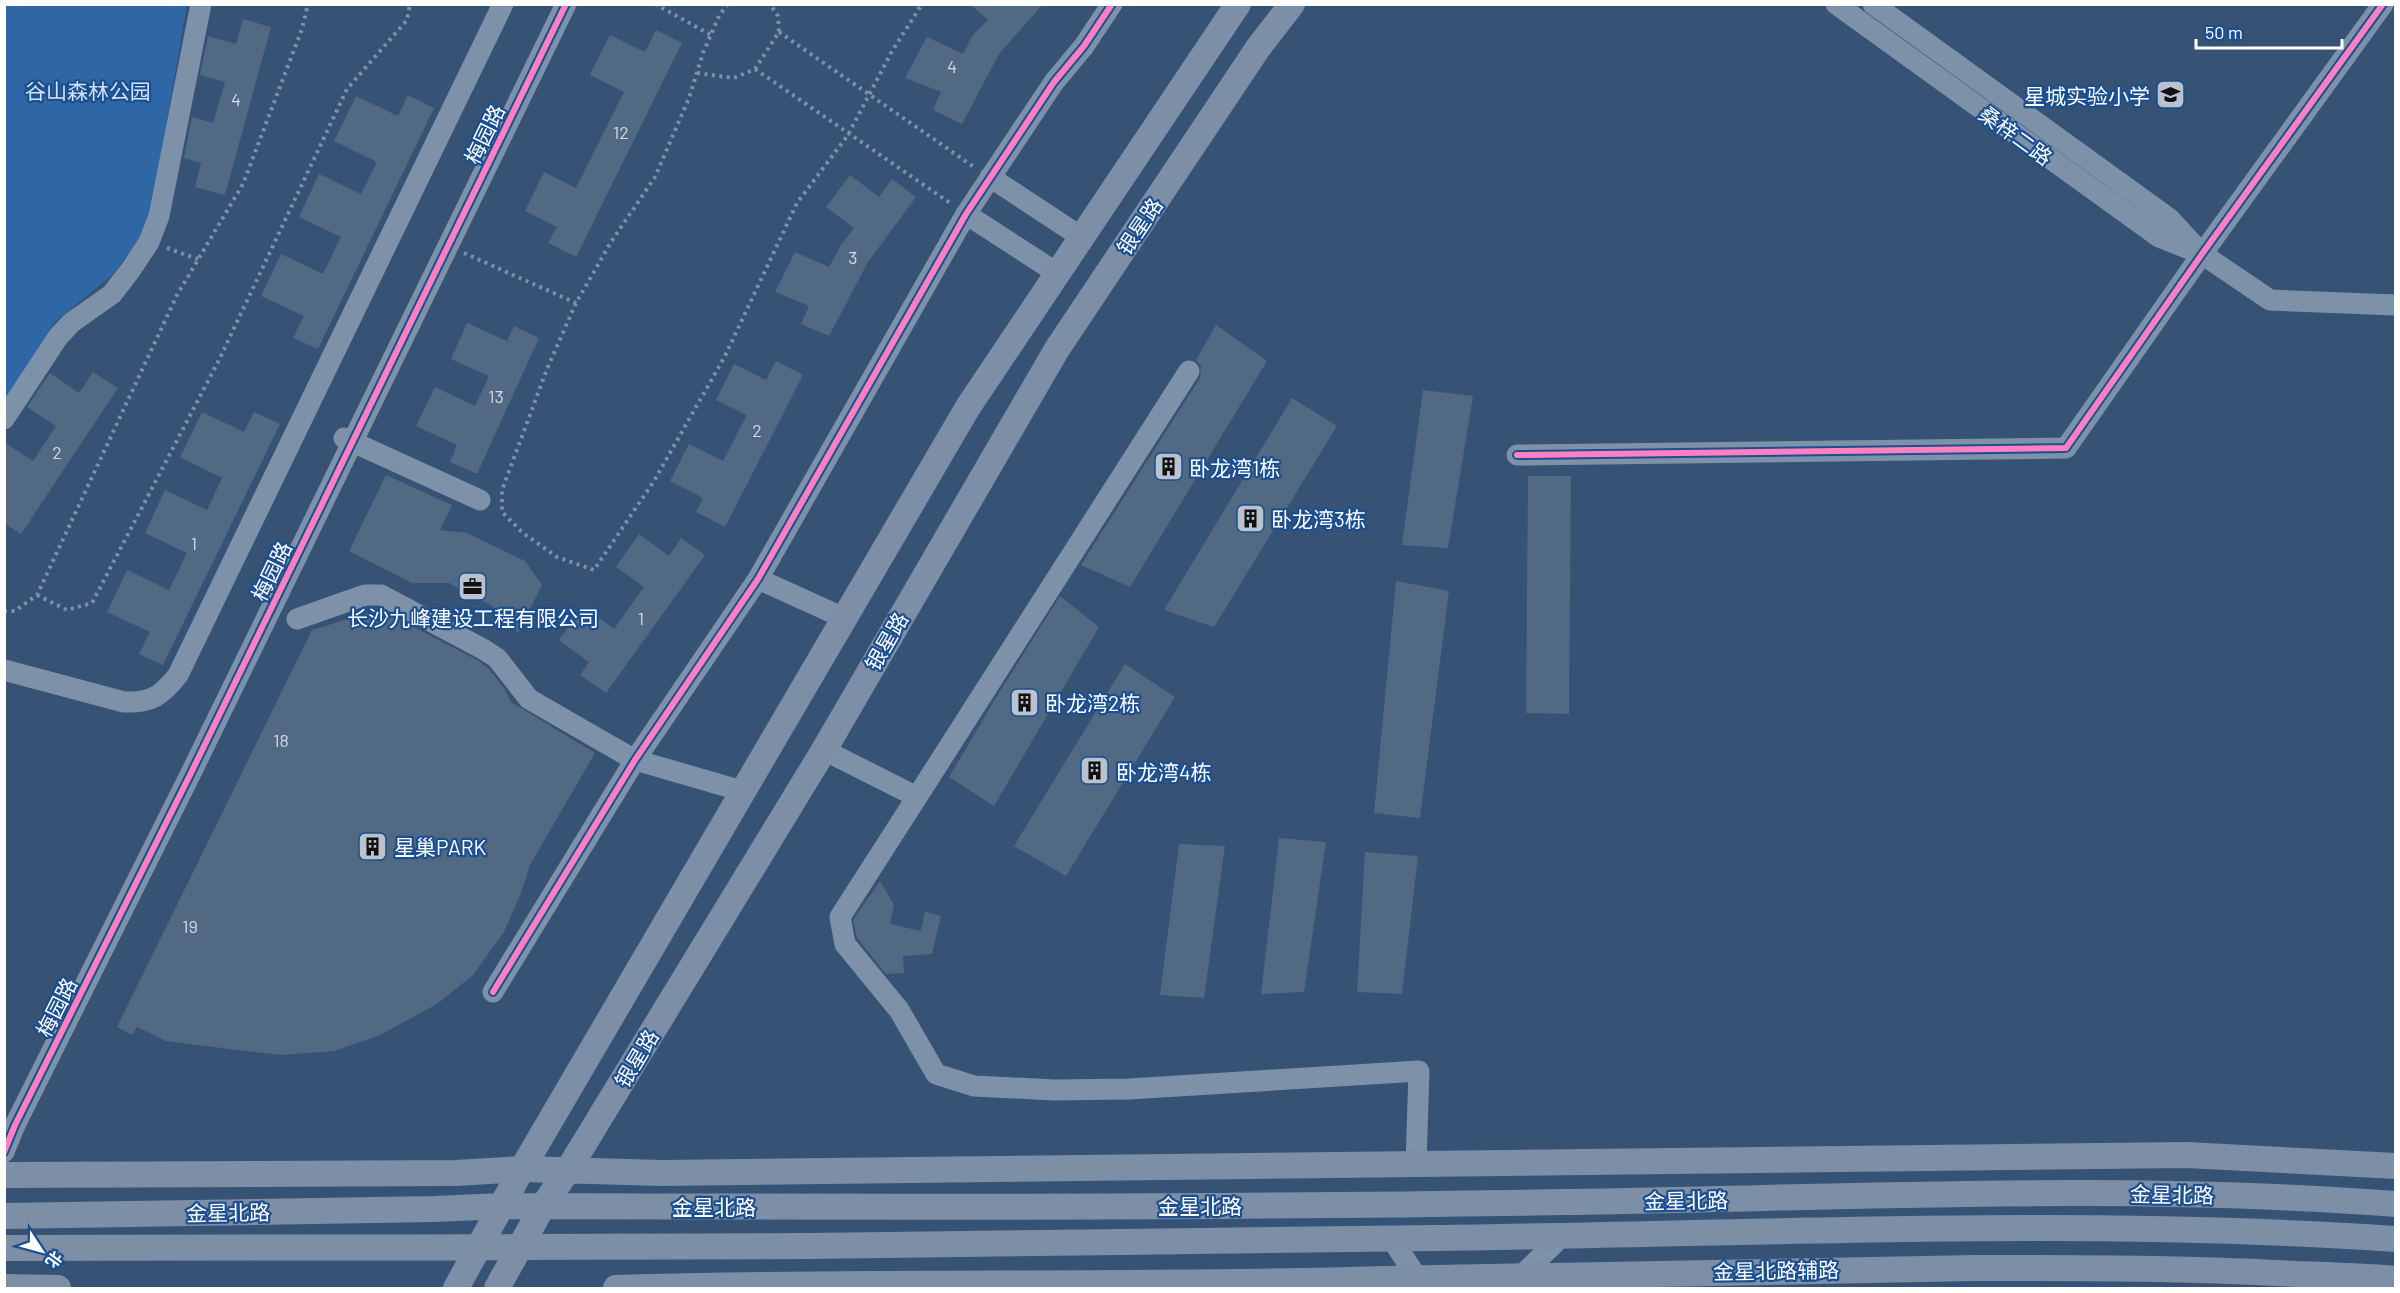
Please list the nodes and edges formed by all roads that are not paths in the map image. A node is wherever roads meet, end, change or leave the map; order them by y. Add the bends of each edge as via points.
1 (201, 4) edge
2 (503, 4) edge
3 (555, 4) edge
4 (566, 4) edge
5 (1112, 4) edge
6 (1292, 4) edge
7 (1836, 4) edge
8 (1873, 4) edge
9 (2383, 4) edge
10 (1233, 6) edge
11 (990, 177) junction
12 (966, 214) junction
13 (1081, 237) junction
14 (2202, 254) junction
15 (1057, 273) junction
16 (2396, 306) edge
17 (1190, 371) dead end
18 (4, 419) edge
19 (349, 440) junction
20 (1517, 455) dead end
21 (480, 500) dead end
22 (758, 579) junction
23 (844, 618) junction
24 (297, 619) dead end
25 (4, 670) edge
26 (824, 750) junction
27 (635, 760) junction
28 (742, 791) junction
29 (917, 796) junction
30 (493, 992) dead end
31 (4, 1125) edge
32 (4, 1154) edge
33 (1416, 1164) junction
34 (2396, 1166) edge
35 (522, 1169) junction
36 (568, 1170) junction
37 (142, 1175) junction
38 (13, 1176) edge
39 (2396, 1204) edge
40 (502, 1206) junction
41 (543, 1206) junction
42 (216, 1212) junction
43 (4, 1216) edge
44 (1562, 1236) junction
45 (1391, 1238) junction
46 (2396, 1239) edge
47 (479, 1246) junction
48 (522, 1246) junction
49 (4, 1248) edge
50 (2396, 1279) edge
51 (1516, 1281) edge
52 (1421, 1283) edge
53 (4, 1287) edge
54 (58, 1288) edge
55 (456, 1288) edge
56 (497, 1288) edge
57 (616, 1288) edge

1 - 18 street via 159,216 149,242 112,294 58,337
2 - 25 street via 178,675 166,690 141,703 124,702
3 - 19 street, 梅园路
4 - 19 street, 梅园路
5 - 11 street
6 - 26 main road, 银星路 via 1258,48 1057,349
7 - 14 street, 桑梓二路 via 2159,237
8 - 14 street, 桑梓二路 via 2170,219
9 - 14 street
10 - 13 main road, 银星路
11 - 12 street
11 - 13 street
12 - 15 street
12 - 22 street
13 - 15 main road, 银星路
14 - 16 street, 桑梓二路 via 2270,300
14 - 20 street via 2066,448
15 - 23 main road, 银星路 via 968,407
17 - 29 street
19 - 21 street
19 - 31 street, 梅园路
19 - 32 street, 梅园路
22 - 23 street
22 - 27 street
23 - 28 main road, 银星路
24 - 27 street via 365,595 381,595 497,658 530,699
26 - 29 street
26 - 36 main road, 银星路
27 - 28 street
27 - 30 street
28 - 35 main road, 银星路
29 - 33 street via 840,917 845,944 899,1010 936,1074 974,1086 1055,1090 1419,1071
32 - 38 street, 梅园路
33 - 34 main road via 2186,1155
33 - 36 main road via 662,1173
35 - 36 main road
35 - 37 main road
35 - 40 main road, 银星路
36 - 41 main road, 银星路
37 - 38 main road
37 - 42 main road
39 - 41 main road, 金星北路 via 2298,1196 2155,1193 1365,1205
40 - 41 main road, 金星北路
40 - 42 main road, 金星北路
40 - 47 main road, 银星路
41 - 48 main road, 银星路
42 - 43 main road, 金星北路
44 - 45 main road, 金星北路
44 - 46 main road, 金星北路 via 1812,1230 2166,1229 2284,1231
44 - 51 street
45 - 48 main road, 金星北路
45 - 52 street
47 - 48 main road, 金星北路
47 - 49 main road, 金星北路
47 - 55 main road, 银星路
48 - 56 main road, 银星路
50 - 51 main road, 金星北路辅路 via 2201,1268 1763,1270
51 - 52 main road, 金星北路辅路
52 - 57 main road, 金星北路辅路
53 - 54 main road

